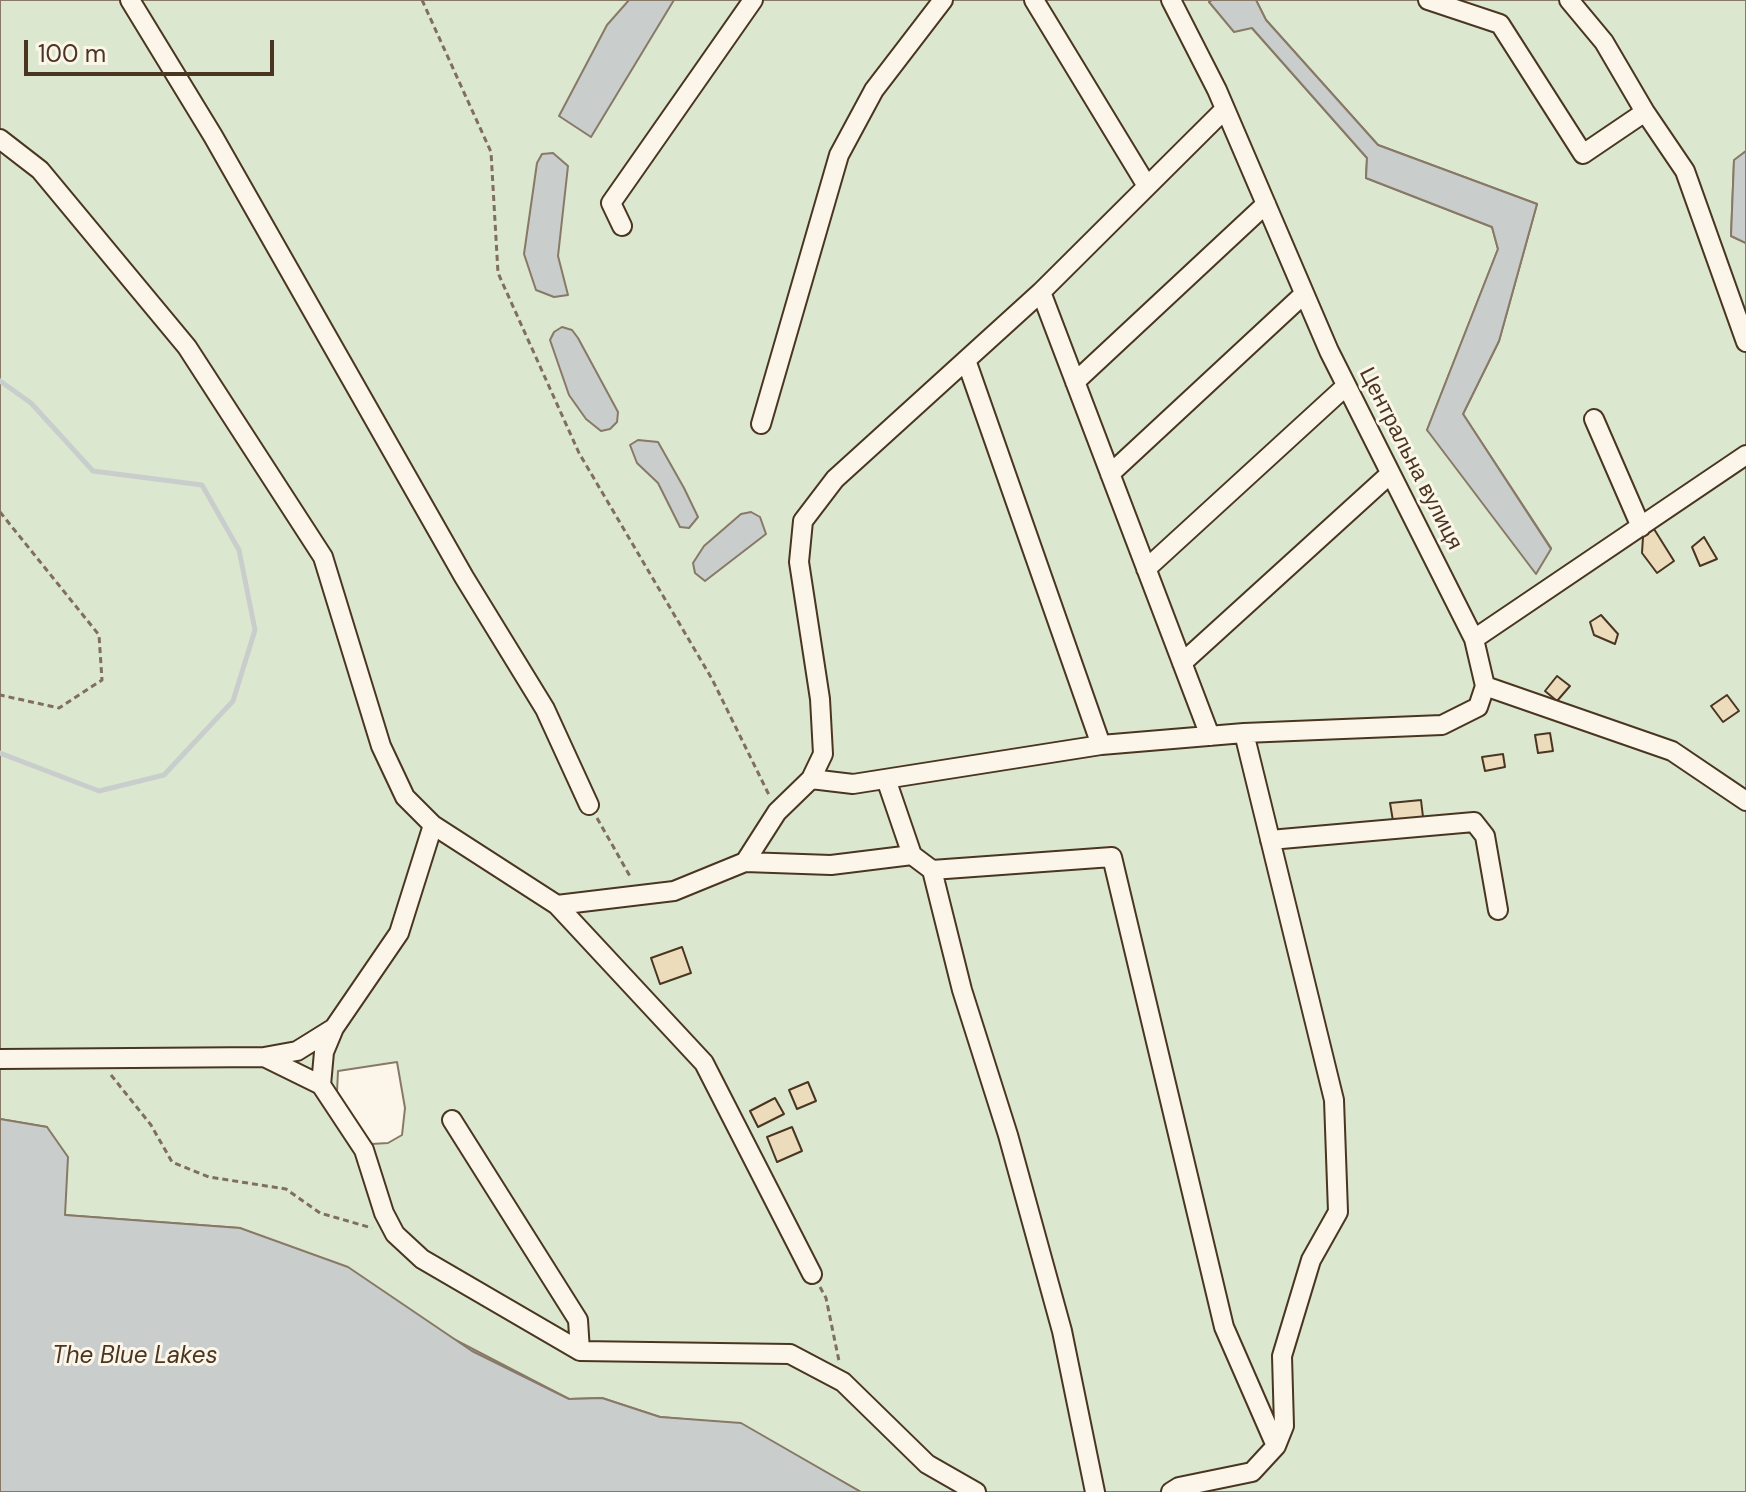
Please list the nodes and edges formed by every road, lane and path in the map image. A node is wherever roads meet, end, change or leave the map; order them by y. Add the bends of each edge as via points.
1 (130, 0) edge
2 (422, 0) edge
3 (753, 0) edge
4 (943, 0) edge
5 (1034, 0) edge
6 (1171, 0) edge
7 (1428, 0) edge
8 (1569, 0) edge
9 (1225, 109) junction
10 (1645, 112) junction
11 (0, 139) edge
12 (1147, 186) junction
13 (1266, 204) junction
14 (622, 226) dead end
15 (1041, 292) junction
16 (1304, 294) junction
17 (1746, 342) edge
18 (966, 360) junction
19 (1075, 382) junction
20 (1346, 386) junction
21 (1594, 419) dead end
22 (761, 424) dead end
23 (1746, 455) edge
24 (1110, 474) junction
25 (1390, 474) junction
26 (0, 512) edge
27 (1641, 527) junction
28 (1146, 569) junction
29 (1474, 639) junction
30 (1182, 663) junction
31 (1485, 686) junction
32 (0, 695) edge
33 (1244, 733) junction
34 (1210, 736) junction
35 (1101, 745) junction
36 (811, 779) junction
37 (886, 779) junction
38 (1746, 801) edge
39 (589, 805) joint
40 (777, 812) junction
41 (433, 825) junction
42 (1270, 840) junction
43 (912, 855) junction
44 (745, 862) junction
45 (932, 870) junction
46 (642, 896) junction
47 (557, 905) junction
48 (1498, 910) dead end
49 (334, 1028) junction
50 (264, 1057) junction
51 (95, 1058) junction
52 (0, 1059) edge
53 (321, 1085) junction
54 (452, 1120) dead end
55 (395, 1234) junction
56 (812, 1274) joint
57 (580, 1351) junction
58 (843, 1382) junction
59 (1276, 1446) junction
60 (976, 1492) edge
61 (1095, 1492) edge
62 (1171, 1492) edge

1 - 39 street via 545,709
2 - 40 path via 491,152 498,273 579,453 712,679
3 - 14 street via 611,203
4 - 22 street via 874,90 839,155
5 - 12 street
6 - 9 street, Центральна вулиця
7 - 10 street via 1500,24 1583,154
8 - 10 street via 1604,42
9 - 12 street
9 - 13 street, Центральна вулиця
10 - 17 street via 1685,171
11 - 41 street via 40,170 187,347 323,557 381,746 405,797
12 - 15 street
13 - 16 street, Центральна вулиця
13 - 19 street
15 - 18 street
15 - 19 street
16 - 20 street, Центральна вулиця
16 - 24 street
18 - 35 street
18 - 36 street via 835,479 803,521 799,562 823,754
19 - 24 street
20 - 25 street, Центральна вулиця
20 - 28 street
21 - 27 street
23 - 27 street
24 - 28 street
25 - 29 street, Центральна вулиця
25 - 30 street
26 - 32 path via 99,635 102,680 59,708
27 - 29 street
28 - 30 street
29 - 31 street, Центральна вулиця
30 - 34 street
31 - 33 street via 1478,707 1442,725
31 - 38 street via 1672,751
33 - 34 street
33 - 42 street
34 - 35 street
35 - 37 street
36 - 37 street via 853,784
36 - 40 street
37 - 43 street
39 - 46 path
40 - 44 street
41 - 47 street
41 - 49 street via 399,933
42 - 48 street via 1474,822 1485,836
42 - 59 street via 1334,1100 1338,1212 1311,1260 1282,1356 1284,1426
43 - 44 street via 831,865
43 - 45 street
44 - 46 street via 674,891
45 - 59 street via 1112,857 1224,1327
45 - 61 street via 1062,1331
46 - 47 street
47 - 56 street via 704,1063
49 - 50 street via 297,1051
49 - 53 street via 324,1052
50 - 51 street
50 - 53 street
51 - 52 street
51 - 55 path via 151,1125 172,1162 209,1177 286,1189 320,1213
53 - 55 street via 364,1150
54 - 57 street via 578,1320
55 - 57 street via 422,1259
56 - 58 path via 826,1298
57 - 58 street via 790,1354
58 - 60 street via 927,1464
59 - 62 street via 1252,1472

